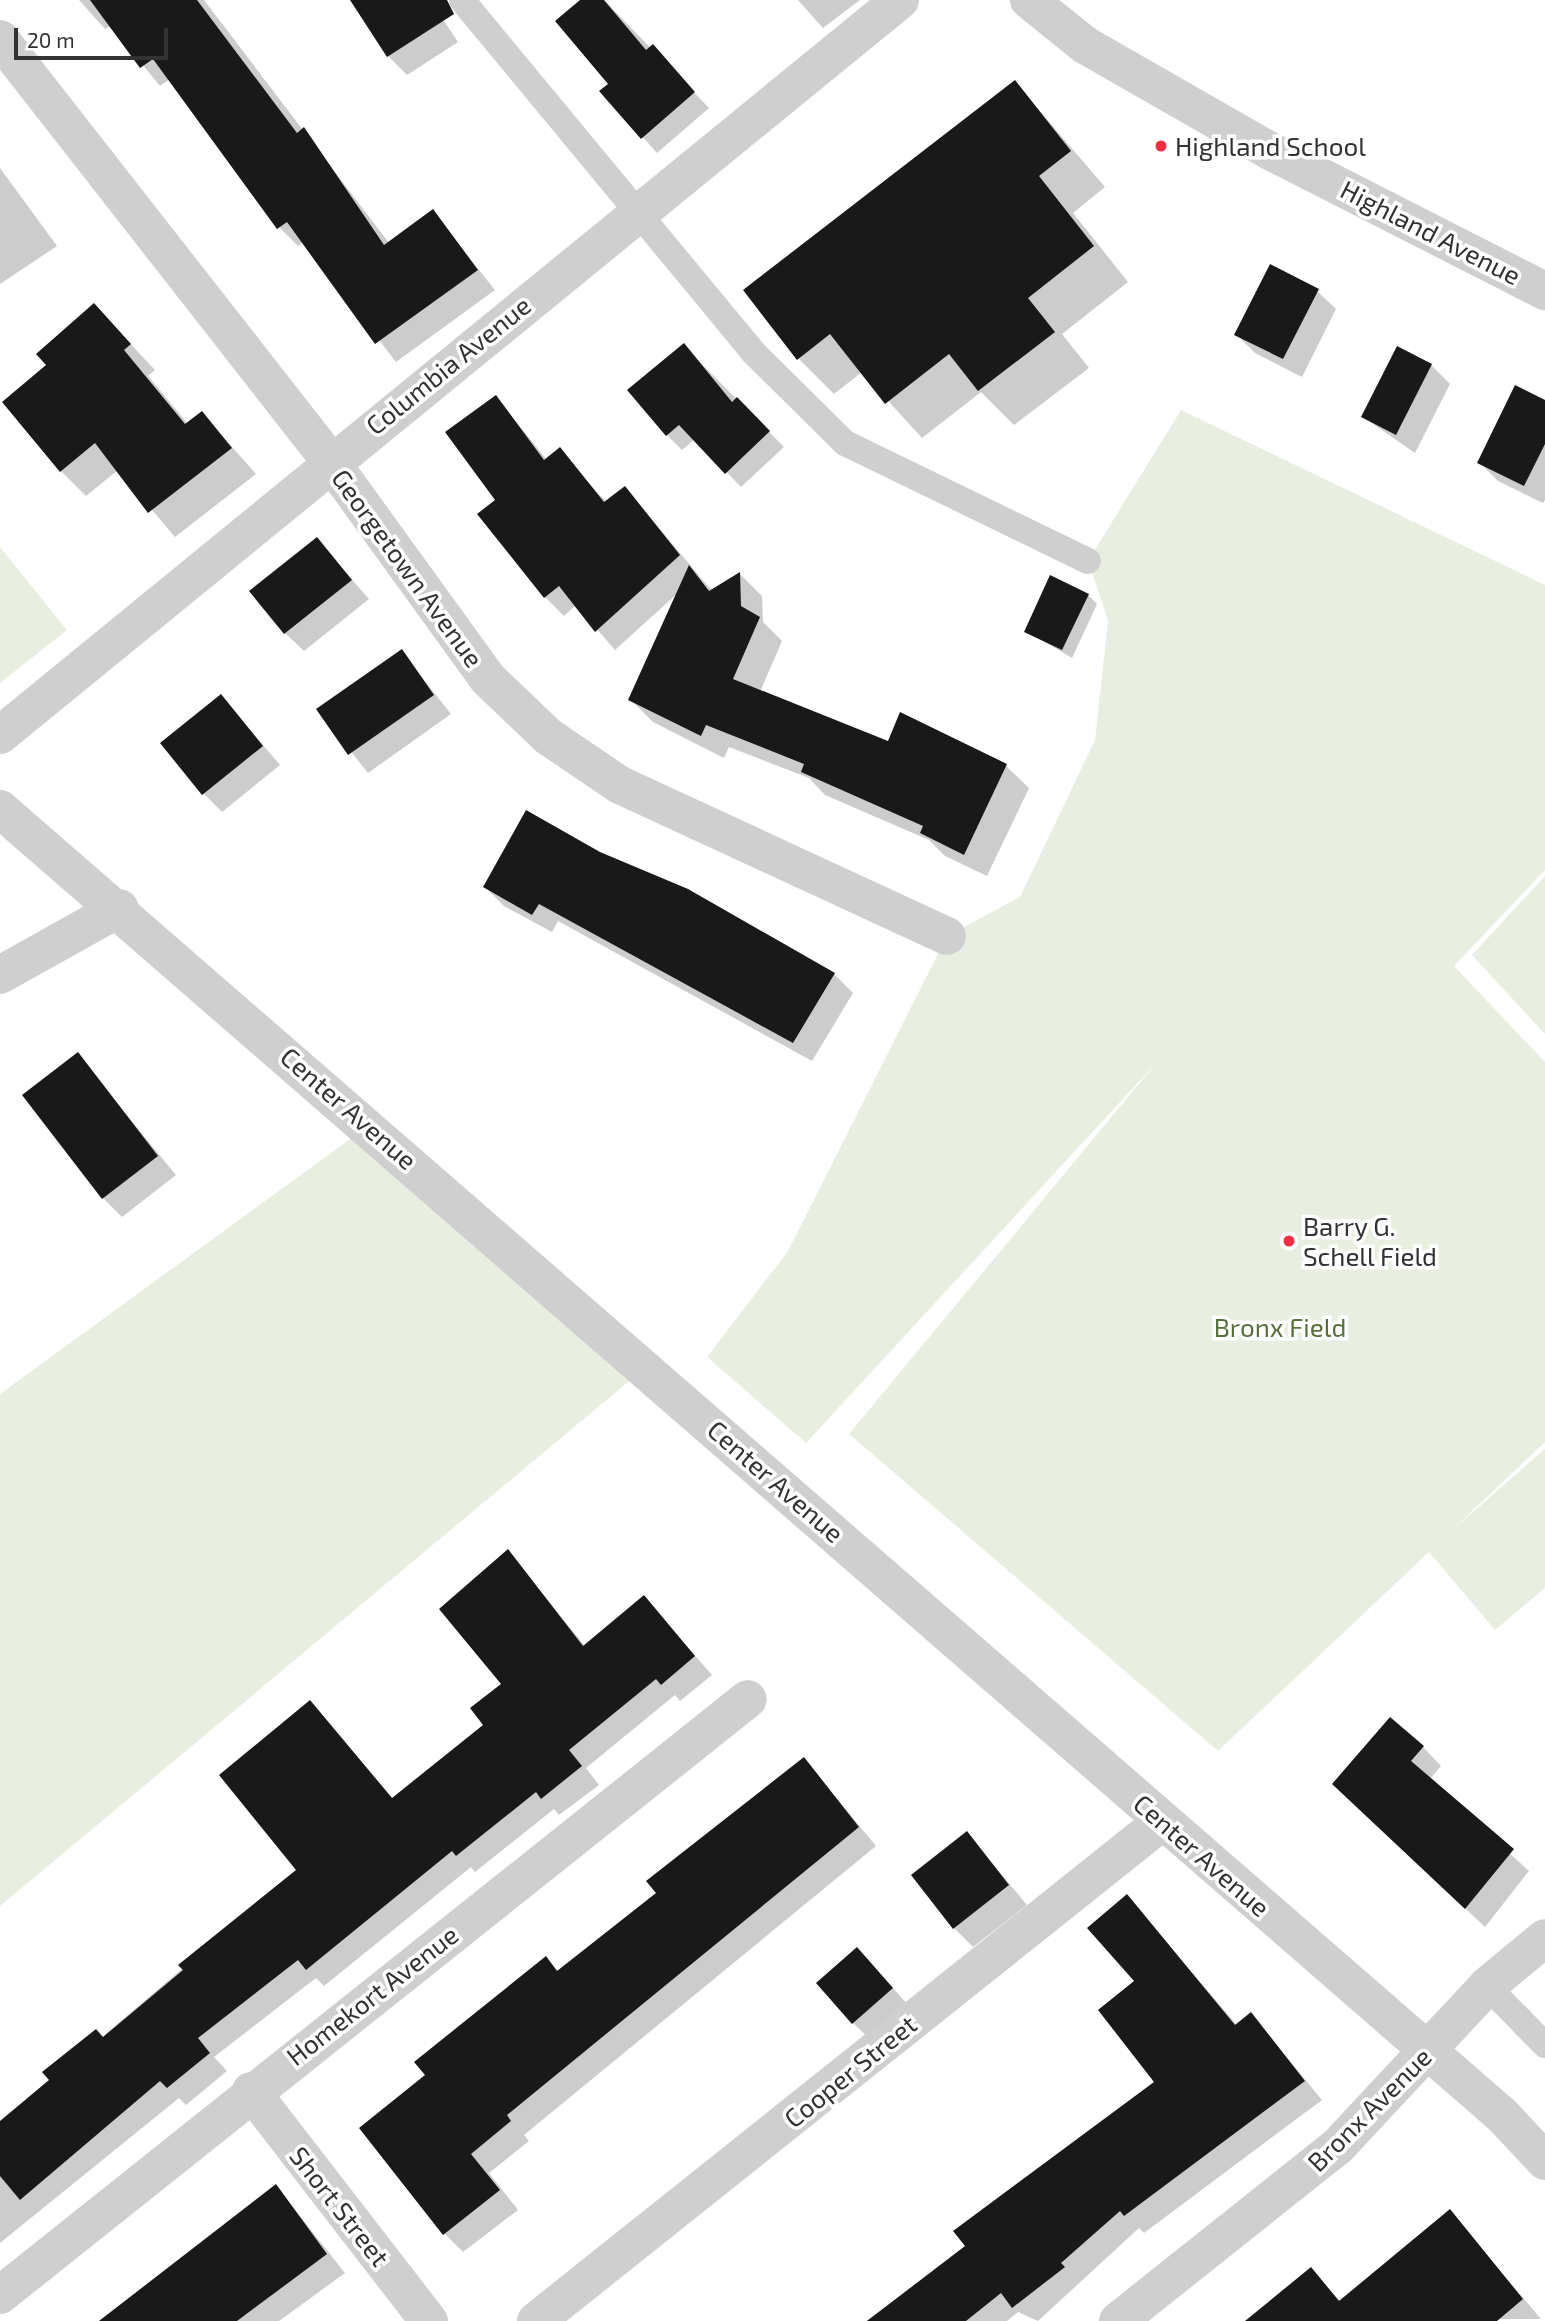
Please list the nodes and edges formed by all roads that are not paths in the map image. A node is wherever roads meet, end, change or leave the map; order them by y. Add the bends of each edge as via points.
1 (462, 0) edge
2 (900, 0) edge
3 (1029, 0) edge
4 (0, 39) edge
5 (634, 212) junction
6 (1545, 291) edge
7 (331, 462) junction
8 (1088, 561) dead end
9 (0, 735) edge
10 (0, 809) edge
11 (120, 908) junction
12 (947, 936) dead end
13 (0, 975) edge
14 (748, 1699) dead end
15 (1163, 1821) junction
16 (1545, 1938) edge
17 (1487, 1986) junction
18 (1545, 2045) edge
19 (1426, 2053) junction
20 (251, 2091) junction
21 (1545, 2161) edge
22 (0, 2295) edge
23 (429, 2321) edge
24 (536, 2321) edge
25 (1118, 2321) edge

1 - 5 lane
2 - 5 street, Columbia Avenue
3 - 6 street, Highland Avenue via 1085,45 1270,151
4 - 7 street, Georgetown Avenue
5 - 7 street, Columbia Avenue
5 - 8 lane via 753,352 845,443
7 - 9 street, Columbia Avenue
7 - 12 street, Georgetown Avenue via 488,678 550,737 620,785
10 - 11 street, Center Avenue
11 - 13 street
11 - 15 street, Center Avenue
14 - 20 street, Homekort Avenue
15 - 19 street, Center Avenue
15 - 24 street, Cooper Street
16 - 17 street, Bronx Avenue
17 - 18 lane
17 - 19 street, Bronx Avenue
19 - 21 street, Center Avenue via 1502,2115
19 - 25 street, Bronx Avenue via 1337,2147
20 - 22 street, Homekort Avenue
20 - 23 street, Short Street

